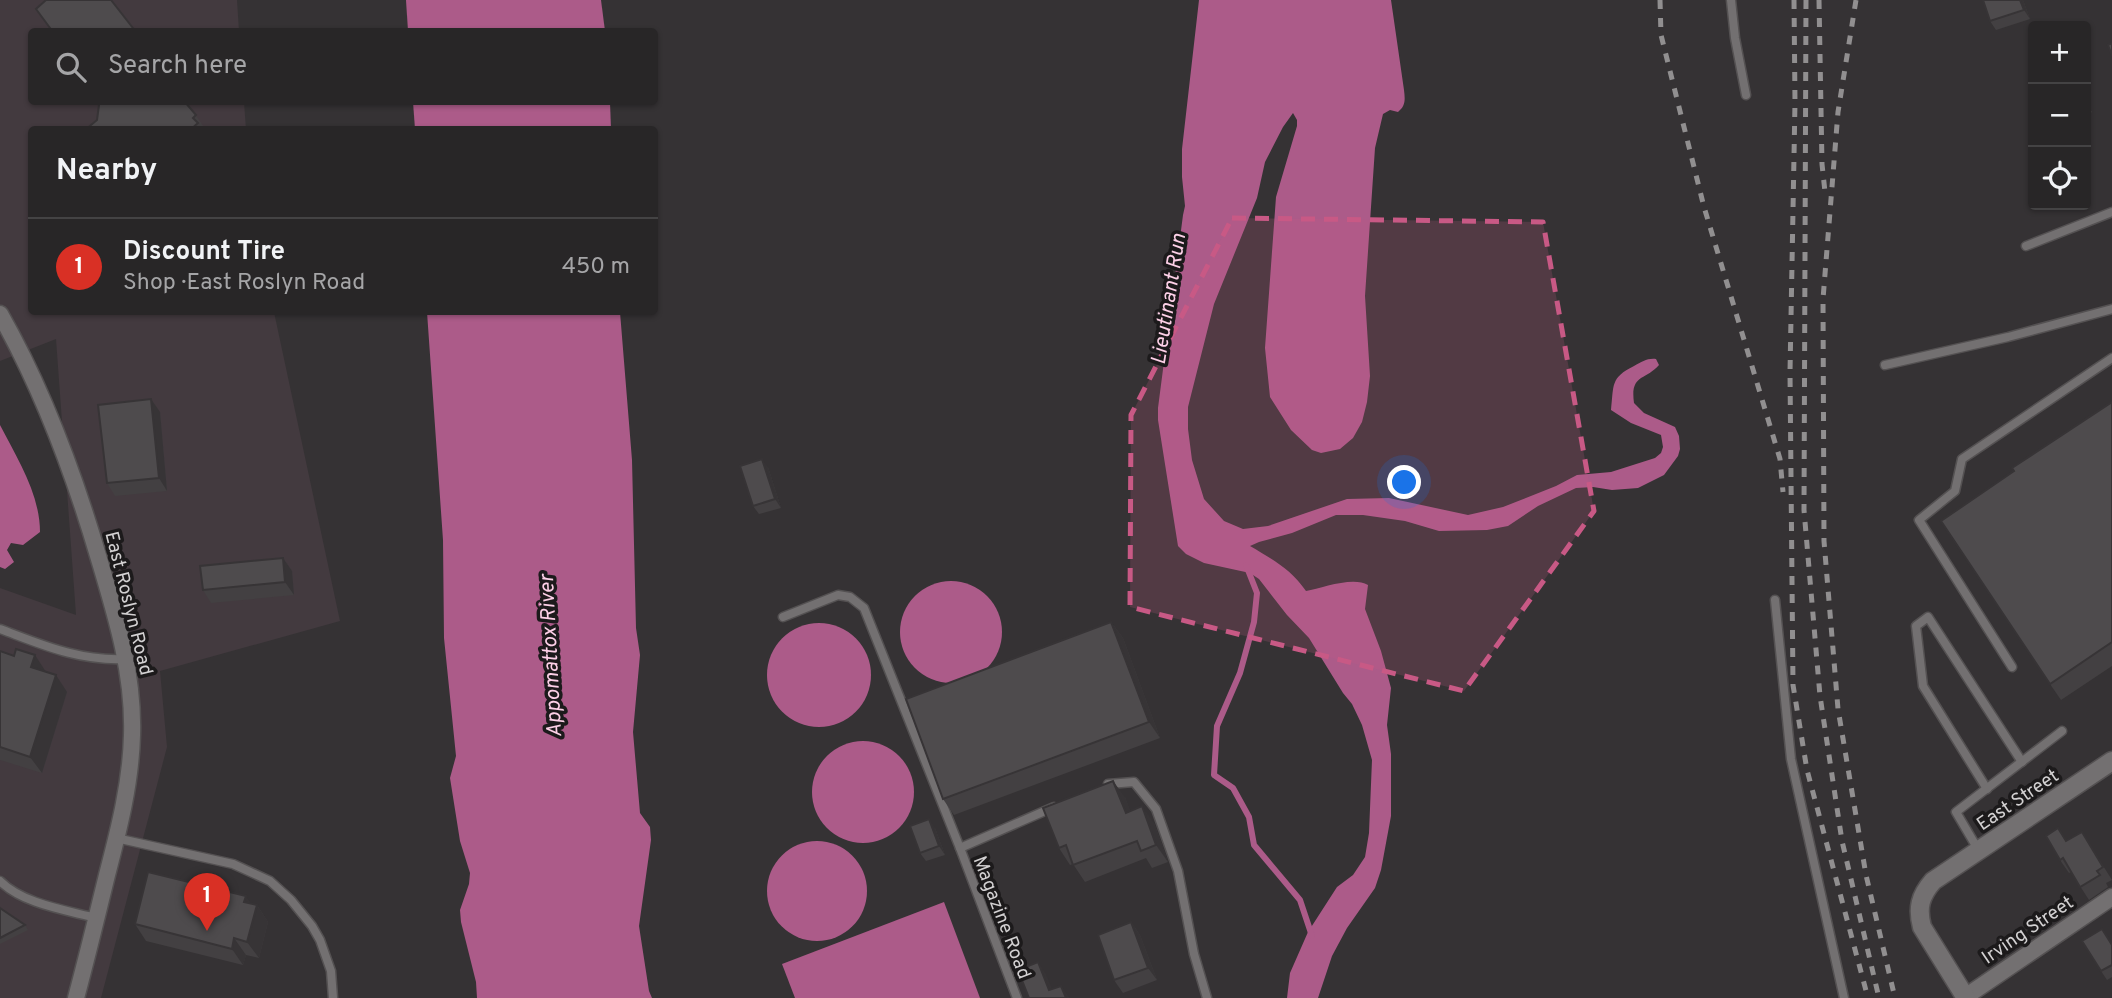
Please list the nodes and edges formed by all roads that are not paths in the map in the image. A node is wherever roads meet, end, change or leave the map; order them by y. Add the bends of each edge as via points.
1 (1731, 0) edge
2 (1746, 95) dead end
3 (2112, 212) edge
4 (2026, 246) dead end
5 (2112, 309) edge
6 (0, 314) edge
7 (2112, 358) edge
8 (1885, 365) dead end
9 (1775, 600) dead end
10 (783, 617) dead end
11 (0, 629) edge
12 (126, 659) junction
13 (2012, 667) dead end
14 (2062, 732) dead end
15 (2112, 761) edge
16 (2022, 762) junction
17 (1987, 789) junction
18 (1094, 790) edge
19 (1057, 805) edge
20 (116, 838) junction
21 (960, 848) junction
22 (1979, 851) junction
23 (0, 881) edge
24 (2112, 897) edge
25 (96, 918) junction
26 (1966, 997) edge
27 (76, 998) edge
28 (333, 998) edge
29 (1017, 998) edge
30 (1207, 998) edge
31 (1844, 998) edge

1 - 2 lane
3 - 4 lane
5 - 8 lane
6 - 12 street, East Roslyn Road via 74,479
7 - 13 lane via 1962,459 1955,491 1919,520
9 - 31 lane via 1791,759
10 - 21 lane, Magazine Road via 838,594 864,608
11 - 12 lane via 63,653
12 - 20 street, East Roslyn Road via 132,734
14 - 16 lane
15 - 22 street, East Street
16 - 17 lane
16 - 17 lane via 1928,617 1916,626 1923,686
17 - 22 lane via 1956,812
18 - 30 lane via 1106,784 1134,782 1156,809 1178,871
19 - 21 lane
20 - 25 street, East Roslyn Road
20 - 28 lane via 233,864 270,881 291,900 320,940 331,971
21 - 29 lane, Magazine Road
22 - 26 street, East Street via 1933,881 1919,902 1922,927
23 - 25 lane via 22,897
24 - 26 street, Irving Street
25 - 27 street, East Roslyn Road

